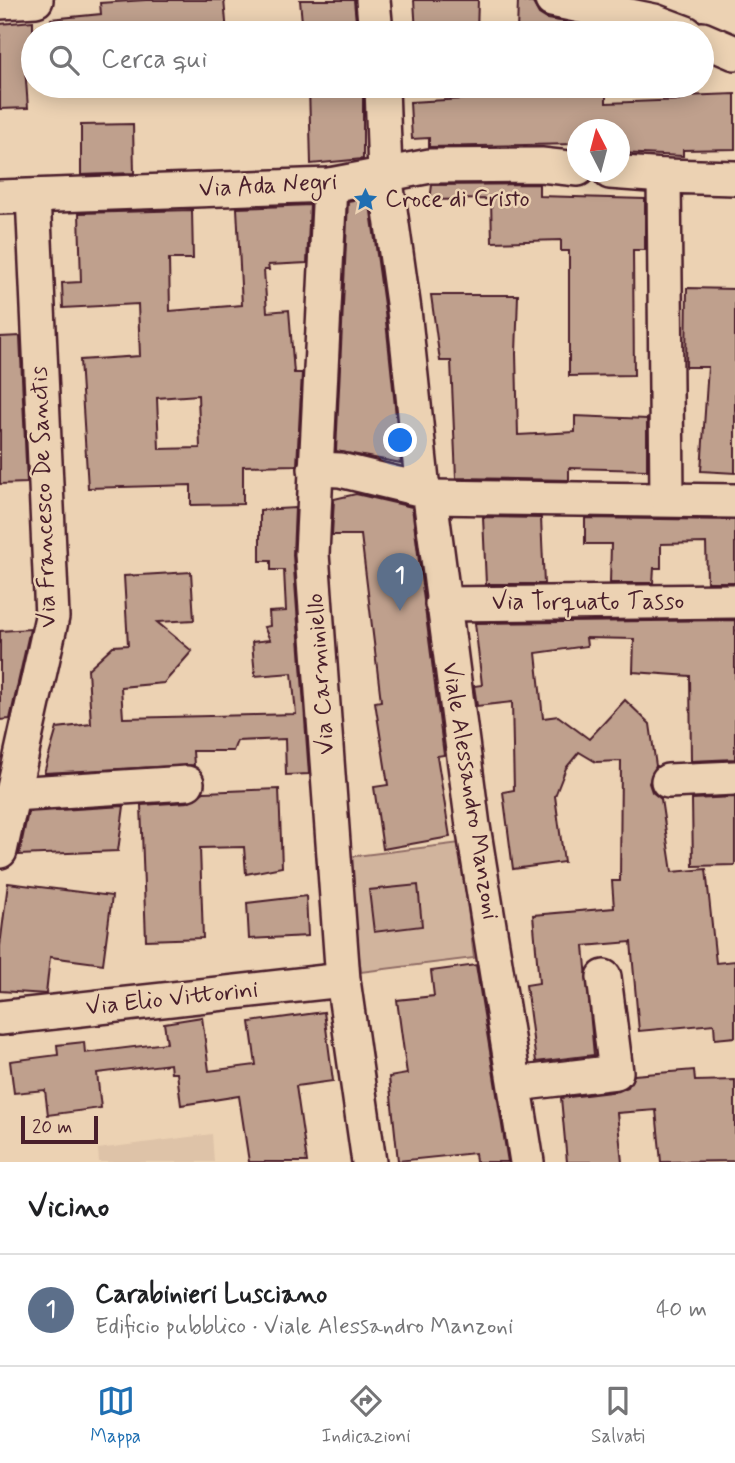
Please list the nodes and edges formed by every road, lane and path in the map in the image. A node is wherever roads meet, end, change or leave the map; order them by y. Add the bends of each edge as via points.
1 (36, 0) edge
2 (373, 0) edge
3 (552, 0) edge
4 (0, 2) edge
5 (375, 21) edge
6 (654, 21) edge
7 (714, 44) edge
8 (735, 52) edge
9 (382, 98) edge
10 (567, 168) edge
11 (630, 173) edge
12 (385, 174) junction
13 (664, 176) junction
14 (735, 178) edge
15 (330, 185) junction
16 (33, 196) junction
17 (0, 197) edge
18 (315, 469) junction
19 (426, 494) junction
20 (667, 498) junction
21 (735, 501) edge
22 (735, 601) edge
23 (442, 604) junction
24 (10, 773) edge
25 (735, 778) edge
26 (668, 781) dead end
27 (187, 783) dead end
28 (0, 851) edge
29 (604, 977) dead end
30 (343, 980) junction
31 (0, 1018) edge
32 (516, 1084) junction
33 (369, 1162) edge
34 (527, 1162) edge

1 - 4 street
2 - 5 street
3 - 6 street
7 - 8 street
9 - 12 street, Viale Alessandro Manzoni
10 - 12 street, Via Ada Negri via 430,166
11 - 13 street
12 - 15 street, Via Ada Negri
12 - 19 street, Viale Alessandro Manzoni
13 - 14 street
13 - 20 street
15 - 16 street, Via Ada Negri
15 - 18 street, Via Carminiello
16 - 17 street, Via Ada Negri
16 - 24 street, Via Francesco De Sanctis via 52,617
18 - 19 street via 340,470
18 - 30 street, Via Carminiello via 312,554
19 - 20 street
19 - 23 street, Viale Alessandro Manzoni
20 - 21 street
22 - 23 street, Via Torquato Tasso
23 - 32 street, Viale Alessandro Manzoni
24 - 27 street
24 - 28 street, Via Francesco De Sanctis
25 - 26 street
29 - 32 street via 616,1072
30 - 31 street, Via Elio Vittorini
30 - 33 street, Via Carminiello
32 - 34 street, Viale Alessandro Manzoni

